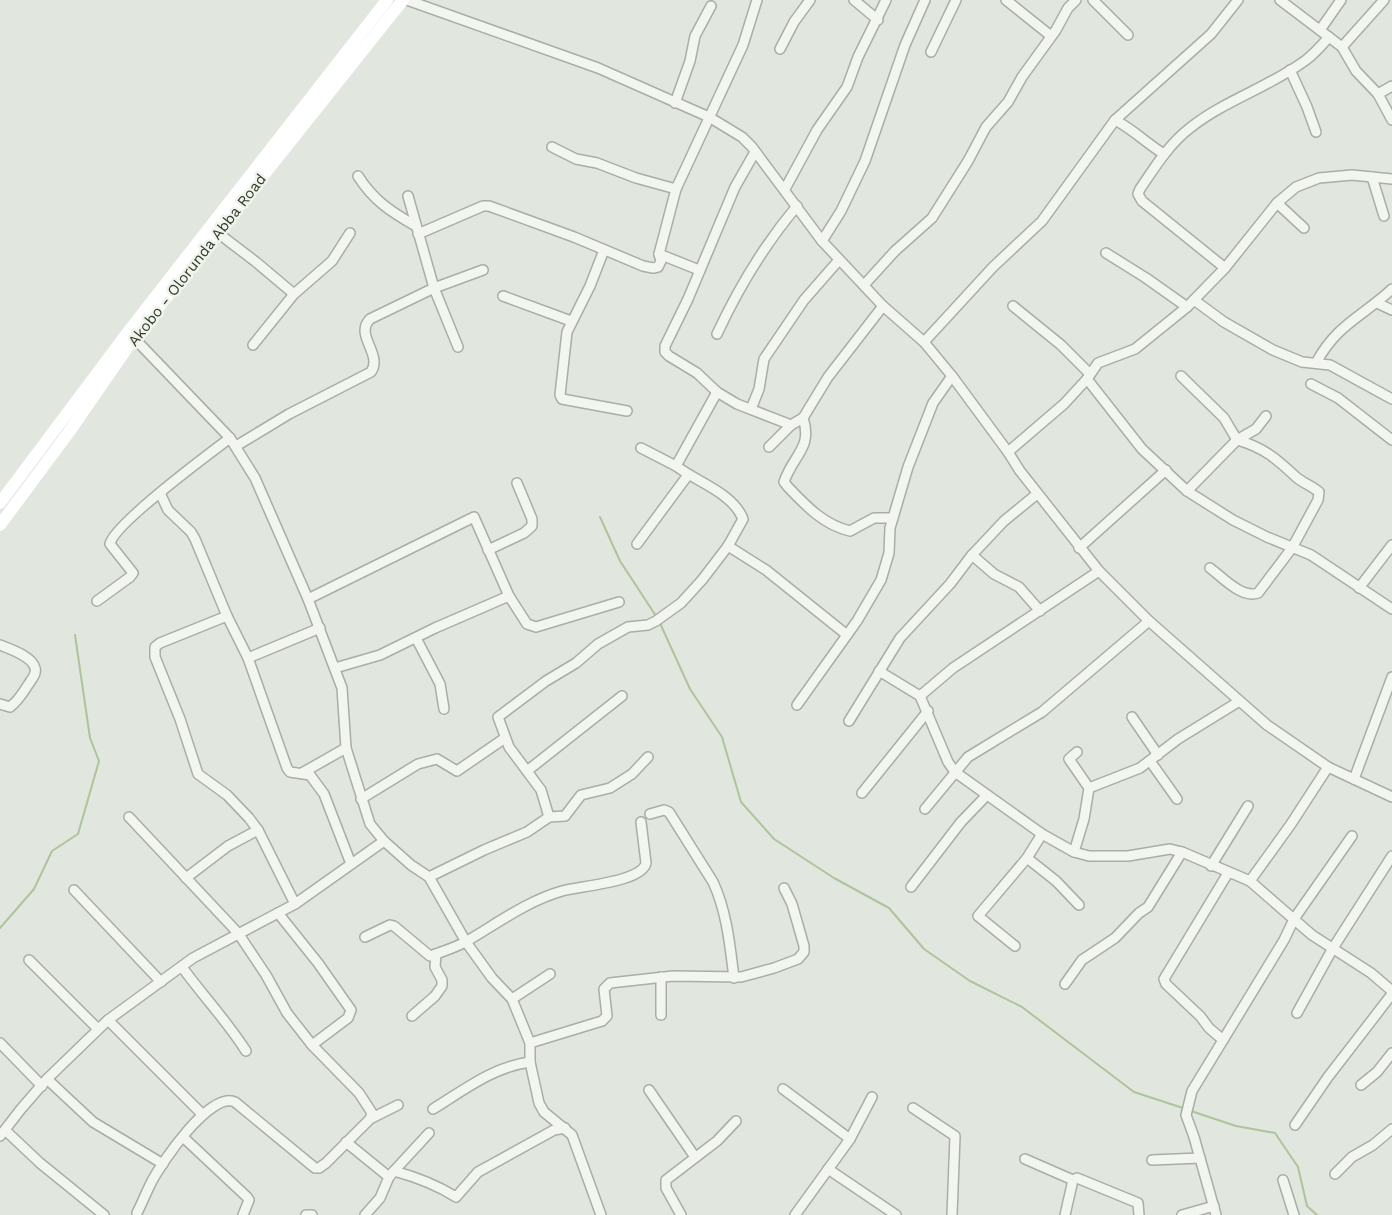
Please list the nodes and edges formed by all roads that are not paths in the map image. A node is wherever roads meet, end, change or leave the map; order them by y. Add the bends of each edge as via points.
1 (387, 0) edge
2 (405, 0) edge
3 (757, 0) edge
4 (810, 0) edge
5 (854, 0) edge
6 (886, 0) edge
7 (925, 0) edge
8 (956, 0) edge
9 (1006, 0) edge
10 (1076, 0) edge
11 (1093, 0) edge
12 (1238, 0) edge
13 (1280, 0) edge
14 (1341, 0) edge
15 (1384, 0) edge
16 (711, 6) dead end
17 (878, 20) junction
18 (1320, 30) junction
19 (1128, 35) dead end
20 (1051, 36) junction
21 (1329, 38) junction
22 (1342, 47) junction
23 (780, 49) dead end
24 (931, 52) dead end
25 (1290, 70) junction
26 (1392, 86) edge
27 (1378, 94) junction
28 (675, 103) junction
29 (709, 117) junction
30 (1115, 120) junction
31 (1392, 120) edge
32 (1316, 132) dead end
33 (552, 147) dead end
34 (755, 152) junction
35 (1164, 154) junction
36 (357, 176) dead end
37 (1372, 177) junction
38 (1392, 179) edge
39 (676, 189) junction
40 (785, 189) junction
41 (408, 196) dead end
42 (1277, 203) junction
43 (797, 206) junction
44 (1383, 216) dead end
45 (1304, 228) dead end
46 (417, 230) junction
47 (218, 233) junction
48 (350, 233) dead end
49 (822, 241) junction
50 (604, 250) junction
51 (1106, 253) dead end
52 (659, 254) junction
53 (839, 260) junction
54 (1225, 268) junction
55 (483, 270) dead end
56 (699, 270) junction
57 (864, 285) junction
58 (434, 288) junction
59 (1392, 289) edge
60 (294, 294) junction
61 (503, 296) dead end
62 (1190, 303) junction
63 (1377, 303) junction
64 (883, 306) junction
65 (1013, 306) dead end
66 (1392, 310) edge
67 (571, 321) junction
68 (717, 334) dead end
69 (134, 338) junction
70 (924, 342) junction
71 (253, 345) dead end
72 (459, 347) dead end
73 (1316, 363) junction
74 (952, 376) junction
75 (1181, 376) dead end
76 (1088, 377) junction
77 (1311, 384) dead end
78 (717, 392) junction
79 (1392, 399) edge
80 (751, 409) junction
81 (627, 411) dead end
82 (1266, 416) dead end
83 (803, 418) junction
84 (792, 425) junction
85 (1237, 440) junction
86 (1392, 440) edge
87 (233, 442) junction
88 (769, 447) dead end
89 (641, 448) dead end
90 (1008, 452) junction
91 (676, 466) junction
92 (1166, 470) junction
93 (688, 475) junction
94 (19, 477) junction
95 (517, 483) dead end
96 (30, 486) junction
97 (1187, 491) junction
98 (160, 493) junction
99 (1037, 494) junction
100 (0, 503) edge
101 (893, 518) junction
102 (0, 525) edge
103 (637, 544) dead end
104 (1392, 545) edge
105 (728, 546) junction
106 (1079, 548) junction
107 (1292, 548) junction
108 (488, 550) junction
109 (972, 555) junction
110 (1210, 568) dead end
111 (1099, 572) junction
112 (1359, 588) junction
113 (509, 596) junction
114 (308, 599) junction
115 (97, 601) dead end
116 (619, 602) dead end
117 (1392, 609) edge
118 (1040, 611) junction
119 (227, 616) junction
120 (1149, 621) junction
121 (320, 628) junction
122 (847, 635) junction
123 (416, 638) junction
124 (0, 645) edge
125 (248, 658) junction
126 (335, 668) junction
127 (879, 670) junction
128 (1392, 677) edge
129 (1389, 695) edge
130 (622, 696) dead end
131 (920, 696) junction
132 (1238, 702) junction
133 (0, 704) edge
134 (797, 705) dead end
135 (444, 709) dead end
136 (928, 711) junction
137 (1132, 717) dead end
138 (849, 721) dead end
139 (505, 738) junction
140 (346, 748) junction
141 (1077, 752) dead end
142 (648, 758) dead end
143 (1154, 758) junction
144 (1328, 767) junction
145 (527, 771) junction
146 (956, 772) junction
147 (302, 773) junction
148 (1354, 779) junction
149 (1089, 788) junction
150 (862, 793) dead end
151 (987, 795) junction
152 (1392, 797) edge
153 (361, 799) junction
154 (1177, 799) dead end
155 (1248, 806) dead end
156 (925, 809) dead end
157 (650, 814) dead end
158 (549, 817) junction
159 (129, 818) dead end
160 (641, 822) dead end
161 (258, 830) junction
162 (1042, 834) junction
163 (1352, 836) dead end
164 (384, 841) junction
165 (1074, 852) junction
166 (1182, 852) junction
167 (1392, 856) edge
168 (1027, 858) junction
169 (351, 864) junction
170 (1211, 866) junction
171 (1228, 873) junction
172 (429, 877) junction
173 (186, 878) junction
174 (1250, 881) junction
175 (911, 887) dead end
176 (783, 888) dead end
177 (74, 890) dead end
178 (295, 904) junction
179 (1079, 905) dead end
180 (278, 913) junction
181 (1294, 919) junction
182 (238, 933) junction
183 (365, 937) dead end
184 (466, 942) junction
185 (1015, 946) dead end
186 (1333, 948) junction
187 (436, 954) junction
188 (30, 960) dead end
189 (182, 967) junction
190 (550, 974) dead end
191 (661, 977) junction
192 (734, 978) junction
193 (161, 982) junction
194 (1065, 984) dead end
195 (1392, 992) edge
196 (512, 999) junction
197 (1297, 1013) dead end
198 (661, 1015) dead end
199 (412, 1016) dead end
200 (108, 1020) junction
201 (98, 1029) junction
202 (1223, 1040) junction
203 (0, 1042) edge
204 (531, 1043) junction
205 (312, 1045) junction
206 (246, 1051) dead end
207 (1392, 1053) edge
208 (530, 1062) junction
209 (44, 1083) junction
210 (1361, 1085) dead end
211 (783, 1089) dead end
212 (649, 1090) dead end
213 (872, 1097) dead end
214 (398, 1106) dead end
215 (913, 1108) dead end
216 (433, 1109) dead end
217 (202, 1114) junction
218 (370, 1119) junction
219 (736, 1121) dead end
220 (1295, 1125) dead end
221 (565, 1128) junction
222 (1392, 1129) edge
223 (429, 1132) dead end
224 (3, 1133) edge
225 (183, 1137) junction
226 (850, 1139) junction
227 (346, 1142) junction
228 (695, 1157) junction
229 (1200, 1158) junction
230 (1025, 1159) dead end
231 (1152, 1160) dead end
232 (163, 1164) junction
233 (828, 1169) junction
234 (392, 1174) junction
235 (1335, 1174) dead end
236 (1073, 1180) junction
237 (1283, 1180) dead end
238 (93, 1206) junction
239 (1215, 1210) edge
240 (137, 1213) dead end
241 (86, 1215) edge
242 (104, 1215) edge
243 (243, 1215) edge
244 (306, 1215) edge
245 (312, 1215) edge
246 (365, 1215) edge
247 (601, 1215) edge
248 (681, 1215) edge
249 (795, 1215) edge
250 (896, 1215) edge
251 (952, 1215) edge
252 (1065, 1215) edge
253 (1139, 1215) edge
254 (1182, 1215) edge
255 (1294, 1215) edge

1 - 94 main road, Akobo - Olorunda Abba Road
2 - 28 street via 598,68
2 - 47 main road, Akobo - Olorunda Abba Road
3 - 29 street via 743,45
4 - 23 street
5 - 17 street
6 - 17 street
7 - 49 street via 905,45 865,161
8 - 24 street
9 - 20 street
10 - 20 street
11 - 19 street
12 - 30 street via 1211,34
13 - 18 street
14 - 18 street
15 - 22 street
16 - 28 street via 695,36
17 - 40 street via 847,87 817,130
18 - 21 street
20 - 57 street via 1008,102 986,127 932,218
21 - 22 street
21 - 25 street
22 - 27 street via 1356,71
25 - 32 street
25 - 35 street via 1201,119
26 - 27 street
27 - 31 street
28 - 29 street
29 - 34 street via 742,138
29 - 39 street
30 - 35 street
30 - 70 street via 1042,221
33 - 39 street via 576,159
34 - 40 street
34 - 56 street via 735,187
35 - 54 street via 1138,194
36 - 46 street via 377,201
37 - 38 street
37 - 42 street via 1319,178 1296,187
37 - 44 street
39 - 52 street
40 - 43 street
41 - 46 street
42 - 45 street
42 - 54 street
43 - 49 street
43 - 68 street via 754,268
46 - 50 street via 489,206
46 - 58 street
47 - 60 street
47 - 69 main road, Akobo - Olorunda Abba Road
48 - 60 street via 325,269
49 - 53 street
50 - 52 street via 652,268 658,267
50 - 67 street
51 - 62 street
52 - 56 street
53 - 57 street
53 - 80 street via 804,300 764,359
54 - 62 street
55 - 58 street
56 - 78 street via 665,352
57 - 64 street
58 - 72 street
58 - 87 street via 365,324 375,360 371,372
59 - 63 street
60 - 71 street
61 - 67 street
62 - 73 street via 1273,350 1302,362
62 - 76 street via 1136,349 1098,363
63 - 66 street
63 - 73 street via 1336,334
64 - 70 street
64 - 83 street via 828,377
65 - 76 street via 1061,345
67 - 81 street via 562,399
69 - 87 street
69 - 96 main road, Akobo - Olorunda Abba Road
70 - 74 street
73 - 79 street via 1337,368
74 - 90 street
74 - 101 street via 926,418
75 - 85 street via 1224,418
76 - 90 street via 1064,404
76 - 92 street via 1142,449
77 - 86 street via 1338,398
78 - 80 street
78 - 91 street
80 - 84 street
82 - 85 street via 1256,429
83 - 84 street
83 - 101 street via 808,435 784,482 788,487 815,514 838,528 850,531 874,518
84 - 88 street
85 - 97 street
85 - 107 street via 1280,461 1319,492
87 - 98 street
87 - 114 street via 255,478
89 - 91 street
90 - 99 street
91 - 93 street
92 - 97 street
92 - 106 street
93 - 103 street
93 - 105 street via 740,511 742,519
94 - 96 main road
94 - 100 main road, Akobo - Olorunda Abba Road
95 - 108 street via 532,526
96 - 102 main road, Akobo - Olorunda Abba Road
97 - 107 street via 1233,520
98 - 115 street via 111,540 132,573
98 - 119 street via 168,510 195,539
99 - 106 street
99 - 109 street
101 - 122 street via 886,569
104 - 112 street
105 - 122 street via 766,570
105 - 139 street via 686,598 656,621 628,627 598,644 500,714 498,720
106 - 111 street
107 - 110 street via 1264,587 1252,596
107 - 112 street via 1311,555
108 - 113 street
108 - 114 street via 474,517
109 - 118 street via 994,574 1019,587
109 - 127 street via 900,638
111 - 118 street
111 - 120 street
112 - 117 street
113 - 116 street via 527,624 536,627
113 - 123 street
114 - 121 street
118 - 131 street via 953,668
119 - 125 street
119 - 161 street via 160,644 154,652 198,774 235,802
120 - 132 street
120 - 146 street via 1042,712 968,757
121 - 125 street
121 - 126 street
122 - 134 street
123 - 126 street via 380,655
123 - 135 street via 440,684
124 - 133 street via 29,659 36,671 13,705
125 - 147 street via 287,768
126 - 140 street via 344,699
127 - 131 street
127 - 138 street
128 - 129 street
129 - 148 street
130 - 145 street
131 - 136 street
132 - 143 street
132 - 144 street
136 - 146 street via 948,762
136 - 150 street
137 - 143 street
139 - 145 street
139 - 153 street via 457,771 437,759 418,764
140 - 147 street
140 - 153 street
141 - 149 street via 1069,759
142 - 158 street via 610,788 581,795 565,816
143 - 149 street via 1132,772
143 - 154 street
144 - 148 street
144 - 174 street
145 - 158 street via 541,790
146 - 151 street
146 - 156 street
147 - 169 street via 314,780 324,794
148 - 152 street
149 - 165 street
151 - 162 street
151 - 175 street
153 - 164 street via 370,824
155 - 170 street
157 - 192 street via 669,812 713,882 728,928
158 - 172 street via 526,832
159 - 173 street
160 - 184 street via 646,863 641,873 546,897
161 - 173 street via 228,846
161 - 178 street
162 - 165 street
162 - 168 street
163 - 181 street
164 - 169 street
164 - 172 street
165 - 166 street via 1089,856 1128,856 1170,849
166 - 170 street
166 - 194 street via 1148,907 1115,938 1082,960
167 - 186 street
168 - 179 street
168 - 185 street via 978,916
169 - 178 street
170 - 171 street
171 - 174 street
171 - 202 street via 1164,979
172 - 184 street
173 - 182 street
174 - 181 street
176 - 192 street via 795,912 804,946 802,955 774,968
177 - 193 street
178 - 180 street
180 - 182 street
180 - 205 street via 351,1010 348,1018
181 - 186 street
181 - 202 street
182 - 189 street
182 - 205 street via 287,1013
183 - 187 street via 390,925 430,956
184 - 187 street
184 - 196 street
186 - 195 street
186 - 197 street
187 - 199 street via 435,967 442,986
188 - 201 street
189 - 193 street
189 - 206 street
190 - 196 street
191 - 192 street
191 - 198 street
191 - 204 street via 610,983 604,988 607,1016 602,1021
193 - 200 street
195 - 220 street
196 - 204 street
200 - 201 street
200 - 217 street
201 - 209 street
202 - 229 street via 1192,1091 1186,1115
203 - 209 street
204 - 208 street
205 - 218 street via 359,1093 372,1113
207 - 210 street
208 - 216 street via 497,1071
208 - 221 street via 539,1103 544,1112
209 - 224 street
209 - 232 street via 93,1122
211 - 226 street
212 - 228 street
213 - 226 street
214 - 218 street
215 - 251 street via 955,1136
217 - 225 street
217 - 227 street via 225,1101 235,1102 315,1168 326,1163
218 - 227 street
219 - 228 street
221 - 234 street via 554,1130 478,1172 456,1197 434,1185
221 - 247 street via 572,1135
222 - 235 street
223 - 234 street
224 - 238 street
225 - 232 street
225 - 243 street via 247,1197
226 - 233 street
227 - 234 street
228 - 248 street via 665,1184
229 - 231 street
229 - 239 street
230 - 236 street
232 - 240 street
233 - 249 street
233 - 250 street
234 - 246 street via 380,1198
236 - 252 street
236 - 253 street via 1082,1179 1138,1203
237 - 255 street
238 - 241 street
238 - 242 street
239 - 254 street
244 - 245 street

